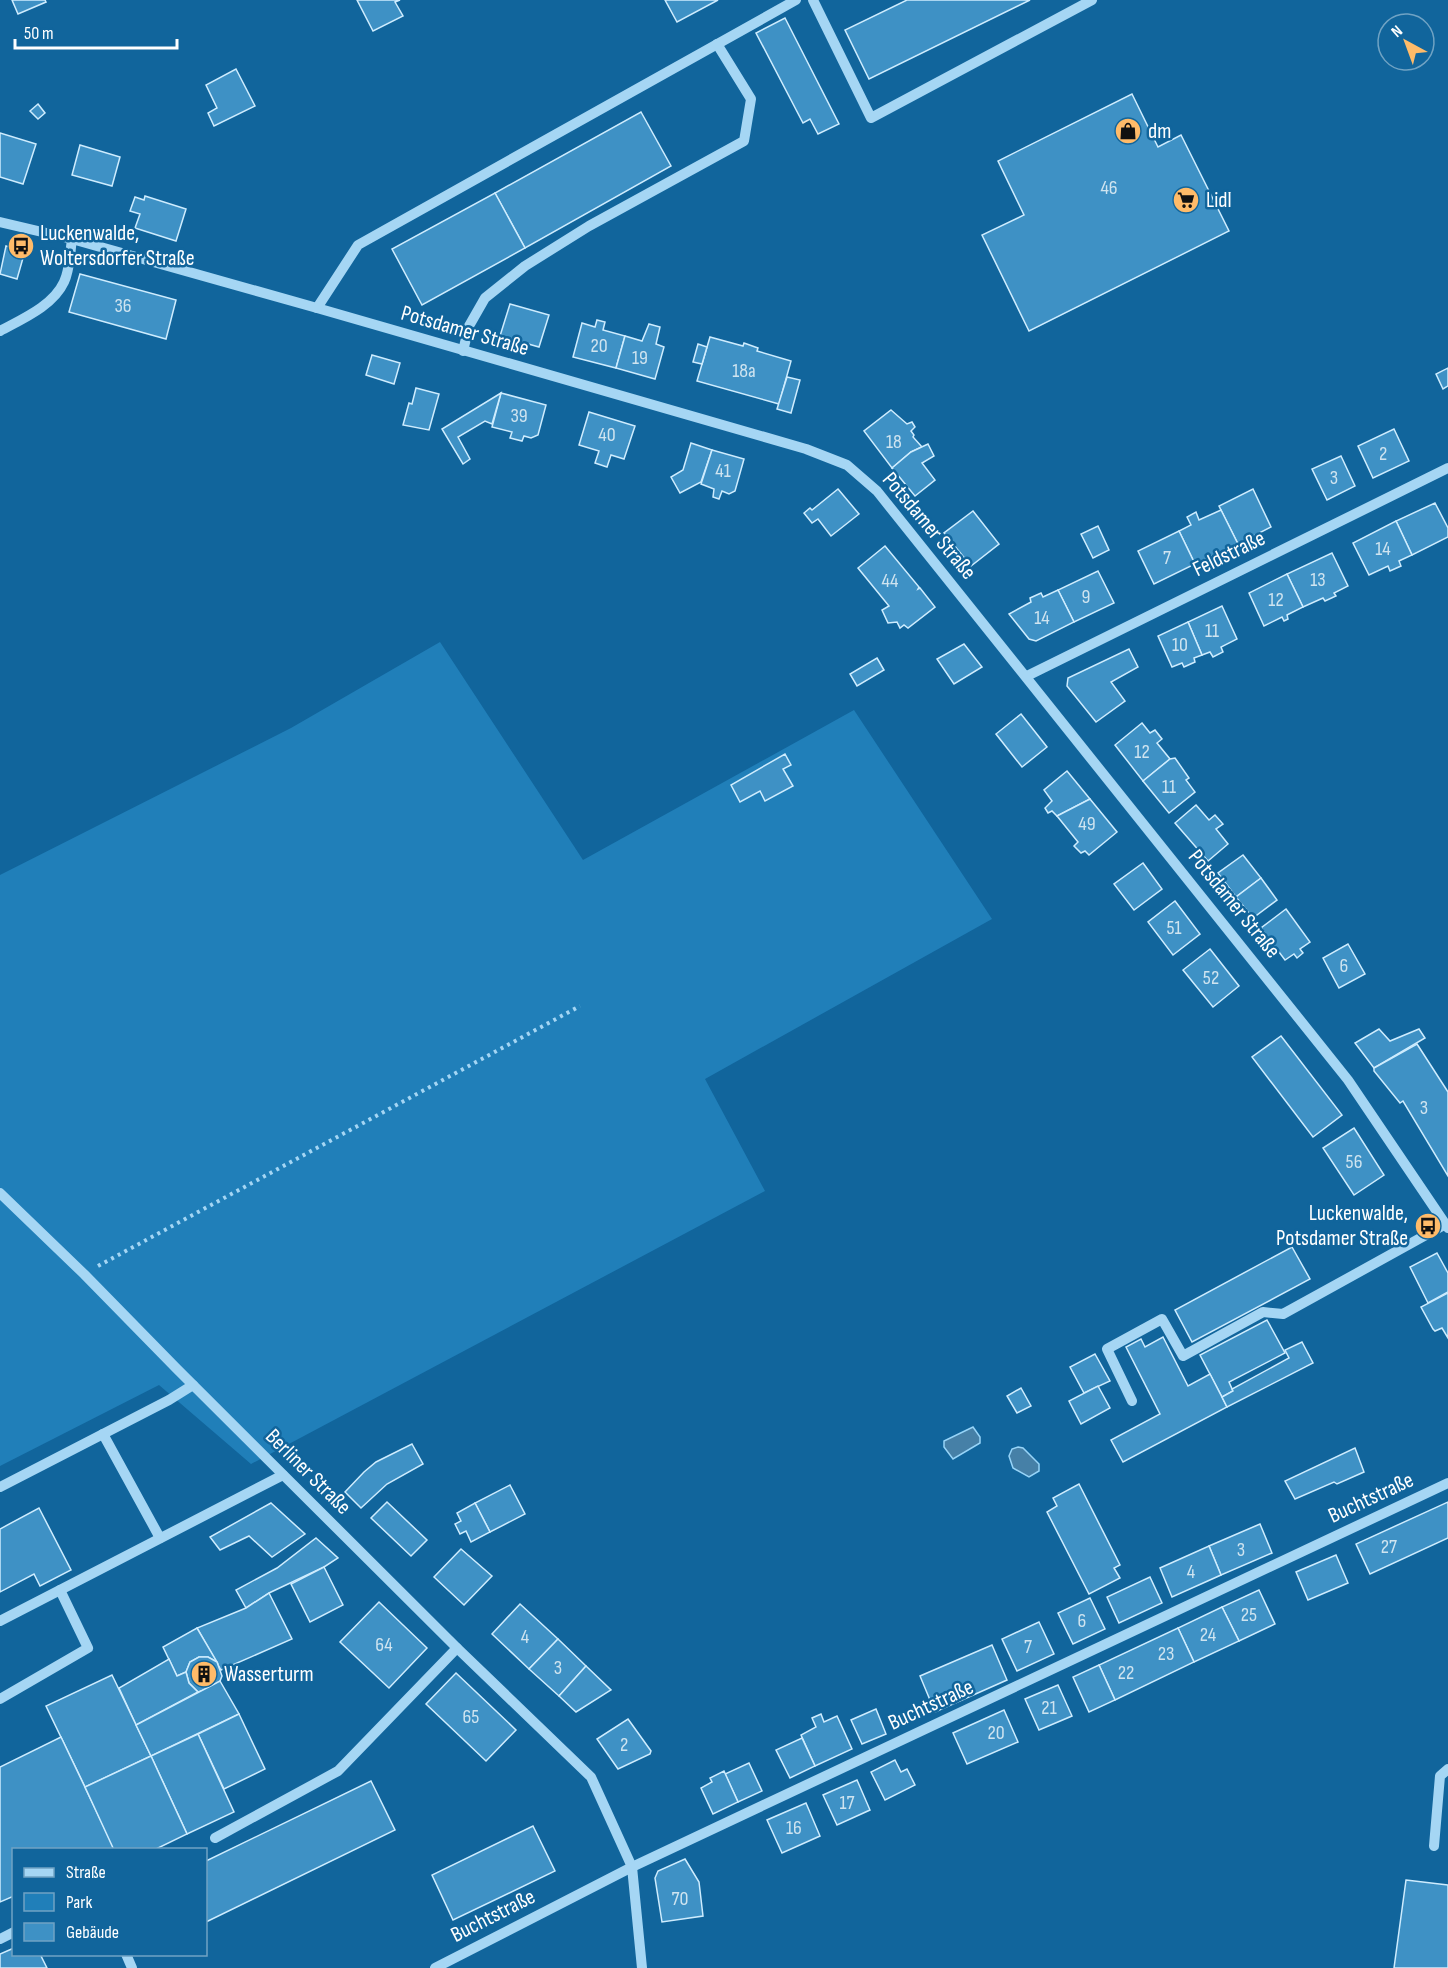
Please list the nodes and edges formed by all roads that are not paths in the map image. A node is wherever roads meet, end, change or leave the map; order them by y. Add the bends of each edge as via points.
1 (796, 0) edge
2 (813, 0) edge
3 (1092, 0) edge
4 (717, 44) junction
5 (0, 222) edge
6 (72, 239) junction
7 (317, 308) junction
8 (0, 331) edge
9 (463, 351) junction
10 (1448, 468) edge
11 (1027, 676) junction
12 (0, 1193) edge
13 (1447, 1226) edge
14 (193, 1385) junction
15 (1132, 1401) dead end
16 (103, 1434) junction
17 (284, 1475) junction
18 (1448, 1483) edge
19 (0, 1487) edge
20 (160, 1538) junction
21 (60, 1590) junction
22 (0, 1621) edge
23 (457, 1648) junction
24 (0, 1699) edge
25 (1448, 1769) edge
26 (215, 1838) dead end
27 (1434, 1846) dead end
28 (632, 1867) junction
29 (435, 1968) edge
30 (642, 1968) edge

1 - 4 street
2 - 3 street via 871,118
4 - 7 street via 358,245
4 - 9 street via 751,99 744,141 589,226 525,266 485,298 469,326
5 - 6 street, Potsdamer Straße
6 - 7 street, Potsdamer Straße
6 - 8 street via 65,281 56,294
7 - 9 street, Potsdamer Straße
9 - 11 street, Potsdamer Straße via 806,449 847,465 878,491
10 - 11 street, Feldstraße
11 - 13 street, Potsdamer Straße via 1348,1080
12 - 14 street, Berliner Straße
13 - 15 street via 1283,1314 1263,1312 1183,1356 1162,1319 1107,1349
14 - 16 street
14 - 17 street, Berliner Straße
16 - 19 street
16 - 20 street
17 - 20 street
17 - 23 street, Berliner Straße
18 - 28 street, Buchtstraße
20 - 21 street
21 - 22 street
21 - 24 street via 88,1648
23 - 26 street via 338,1771
23 - 28 street, Berliner Straße via 591,1777
25 - 27 street via 1440,1776
28 - 29 street, Buchtstraße
28 - 30 street

